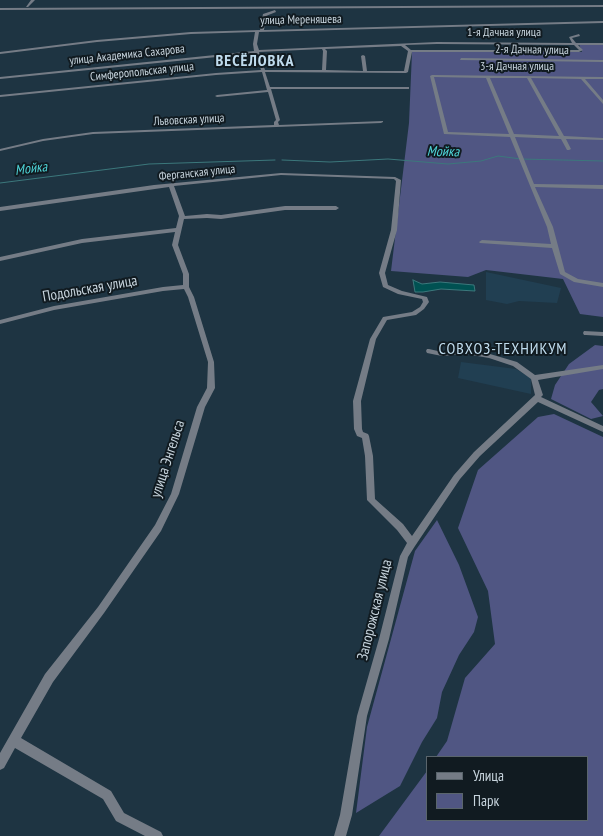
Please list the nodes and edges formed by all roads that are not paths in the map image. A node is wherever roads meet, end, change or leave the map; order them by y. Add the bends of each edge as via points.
1 (32, 0) edge
2 (164, 2) dead end
3 (173, 2) dead end
4 (27, 6) dead end
5 (603, 6) edge
6 (163, 8) junction
7 (170, 8) junction
8 (0, 9) edge
9 (340, 11) dead end
10 (603, 22) edge
11 (260, 31) junction
12 (579, 35) dead end
13 (576, 44) junction
14 (603, 44) edge
15 (404, 46) junction
16 (323, 48) junction
17 (257, 51) junction
18 (410, 51) junction
19 (0, 53) edge
20 (363, 56) dead end
21 (461, 59) dead end
22 (603, 61) edge
23 (324, 71) junction
24 (365, 71) junction
25 (263, 72) junction
26 (488, 77) junction
27 (0, 78) edge
28 (528, 78) junction
29 (582, 78) junction
30 (603, 78) edge
31 (408, 88) dead end
32 (269, 89) junction
33 (0, 96) edge
34 (217, 96) dead end
35 (603, 103) edge
36 (381, 122) dead end
37 (277, 126) junction
38 (511, 136) junction
39 (562, 137) junction
40 (603, 138) edge
41 (569, 149) dead end
42 (0, 150) edge
43 (171, 185) junction
44 (532, 185) junction
45 (603, 187) edge
46 (336, 208) dead end
47 (0, 209) edge
48 (182, 218) junction
49 (177, 230) junction
50 (482, 242) dead end
51 (554, 246) junction
52 (0, 259) edge
53 (603, 285) edge
54 (186, 288) junction
55 (0, 322) edge
56 (586, 333) dead end
57 (603, 334) edge
58 (429, 350) dead end
59 (603, 367) edge
60 (534, 378) junction
61 (537, 398) junction
62 (603, 429) edge
63 (412, 543) junction
64 (12, 740) junction
65 (0, 764) edge
66 (157, 836) edge
67 (340, 836) edge

1 - 4 street
2 - 6 street
3 - 7 street
5 - 7 street
6 - 7 street
6 - 8 street
9 - 11 street via 272,11 264,16
10 - 11 street, улица Мереняшева
11 - 17 street via 255,44
11 - 19 street, улица Мереняшева via 169,35
12 - 13 street via 570,38
13 - 14 street, 1-я Дачная улица
13 - 15 street, 1-я Дачная улица
13 - 18 street via 582,50
15 - 16 street, улица Академика Сахарова
15 - 18 street
16 - 17 street, улица Академика Сахарова
16 - 23 street
17 - 25 street
17 - 27 street, улица Академика Сахарова
18 - 24 street, Симферопольская улица via 406,72
20 - 24 street
21 - 22 street, 2-я Дачная улица
23 - 24 street, Симферопольская улица
23 - 25 street, Симферопольская улица
25 - 32 street
25 - 33 street, Симферопольская улица
26 - 28 street, 3-я Дачная улица
26 - 38 street
26 - 38 street, 3-я Дачная улица via 432,76 446,133
28 - 29 street, 3-я Дачная улица
28 - 39 street
29 - 30 street, 3-я Дачная улица
29 - 35 street
31 - 32 street
32 - 34 street
32 - 37 street
36 - 37 street, Львовская улица
37 - 42 street, Львовская улица via 93,133
38 - 39 street
38 - 44 street
39 - 40 street
39 - 41 street
43 - 47 street, Ферганская улица
43 - 48 street
43 - 63 street, Ферганская улица via 281,174 399,180 394,230 382,273 384,286 425,298 426,302 414,314 385,318 373,339 357,401 358,429 365,436 369,456 371,500
44 - 45 street
44 - 51 street via 550,227
46 - 48 street via 285,208 221,217
48 - 49 street, улица Энгельса
49 - 52 street via 82,241
49 - 54 street, улица Энгельса via 175,245 186,274
50 - 51 street
51 - 53 street via 562,273 576,281
54 - 55 street, Подольская улица via 54,308
54 - 64 street, улица Энгельса via 212,362 211,388 201,407 175,494 158,528 102,610 48,678
56 - 57 street
58 - 60 street via 442,354 466,352 490,356 515,364
59 - 60 street
60 - 61 street
61 - 62 street
61 - 63 street, Запорожская улица via 457,477
63 - 67 street, Запорожская улица via 404,556 362,716
64 - 65 street, улица Энгельса
64 - 66 street via 107,795 120,817

